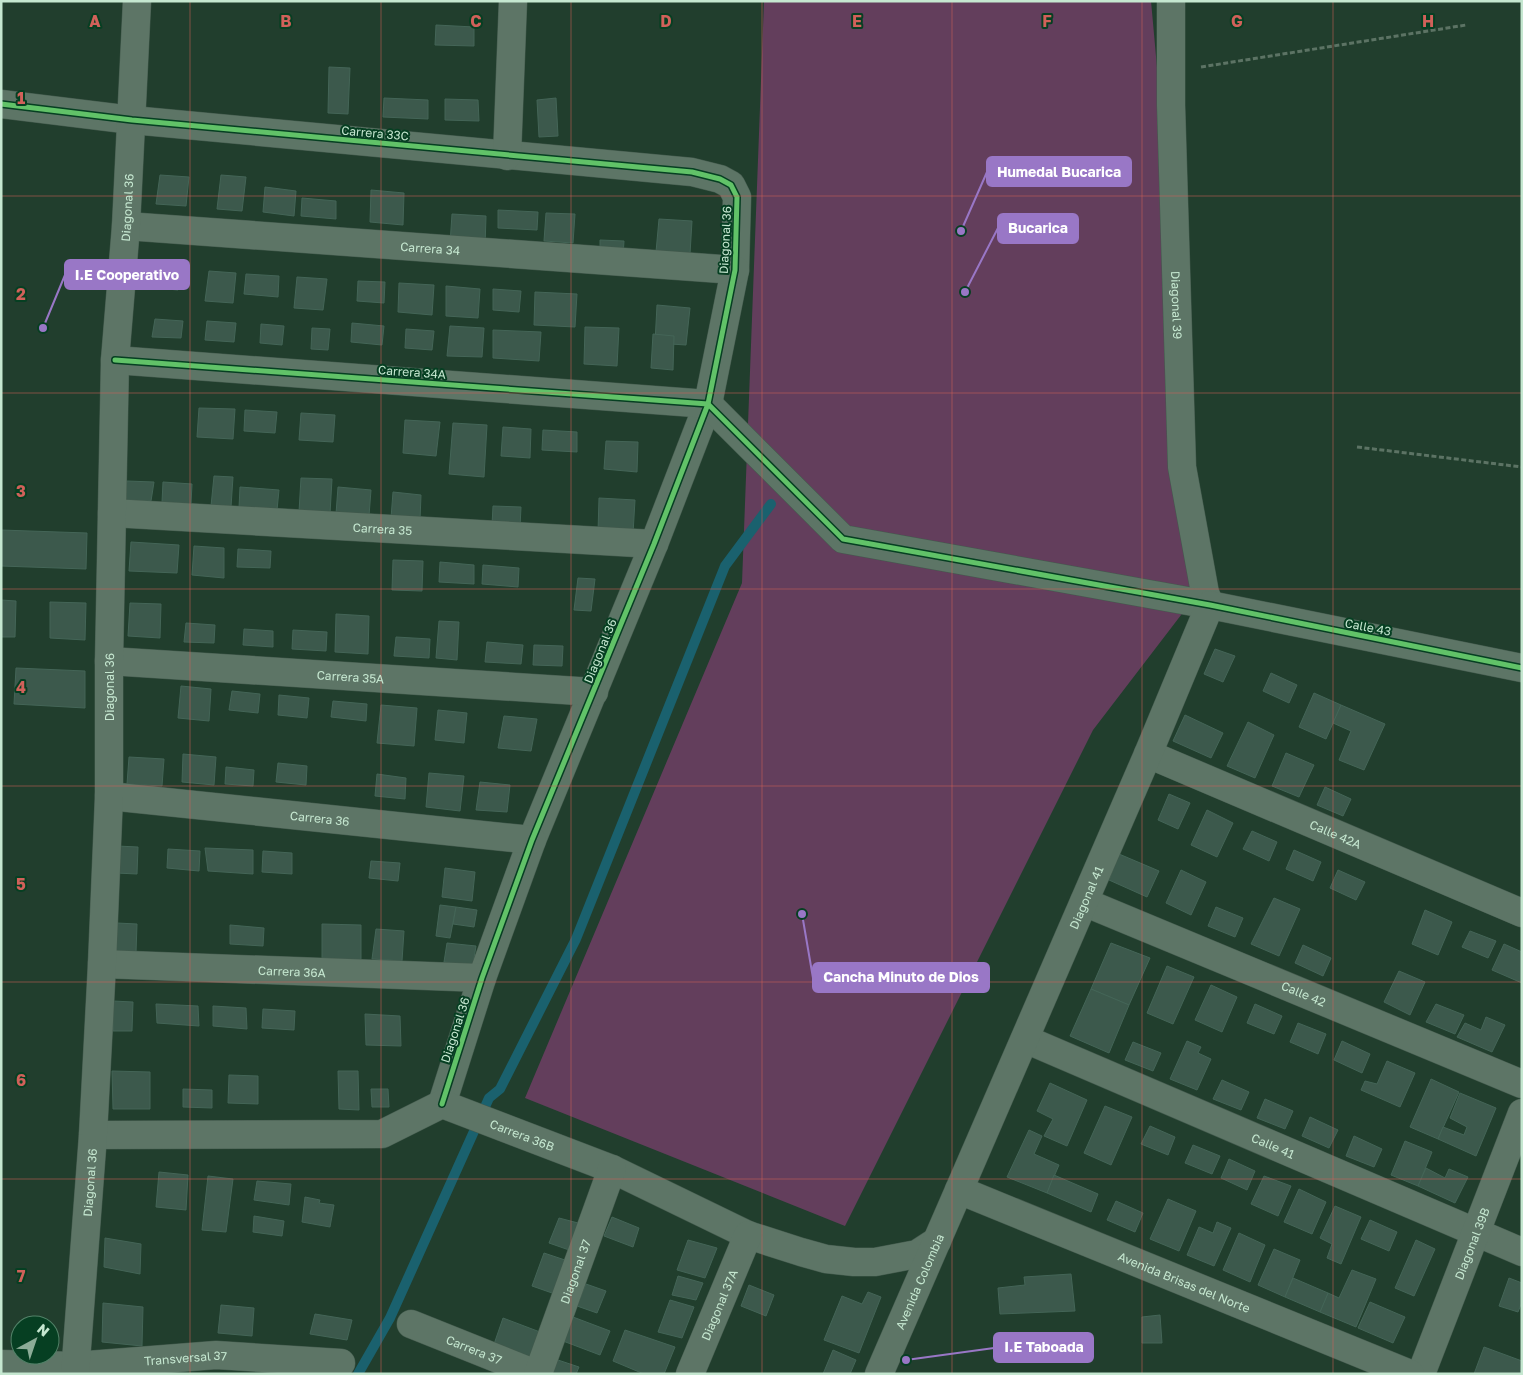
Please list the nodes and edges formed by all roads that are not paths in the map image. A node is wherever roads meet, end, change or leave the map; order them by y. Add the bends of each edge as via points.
1 (137, 1) edge
2 (513, 1) edge
3 (1171, 1) edge
4 (1, 104) edge
5 (132, 120) junction
6 (507, 156) junction
7 (737, 196) joint
8 (126, 226) junction
9 (735, 270) junction
10 (115, 360) junction
11 (708, 404) junction
12 (112, 513) junction
13 (654, 544) junction
14 (1210, 605) junction
15 (109, 661) junction
16 (1522, 668) edge
17 (594, 692) junction
18 (1148, 754) junction
19 (109, 796) junction
20 (532, 840) junction
21 (1084, 902) junction
22 (1522, 913) edge
23 (102, 964) junction
24 (482, 978) junction
25 (1025, 1039) junction
26 (1522, 1084) edge
27 (454, 1108) junction
28 (1522, 1113) edge
29 (92, 1135) junction
30 (612, 1170) junction
31 (959, 1190) junction
32 (1476, 1232) junction
33 (748, 1235) junction
34 (936, 1241) junction
35 (1522, 1252) edge
36 (411, 1324) dead end
37 (341, 1363) dead end
38 (1, 1364) edge
39 (75, 1370) edge
40 (537, 1374) edge
41 (690, 1374) edge
42 (879, 1374) edge
43 (1410, 1374) edge
44 (1421, 1374) edge

1 - 5 street, Diagonal 36
2 - 6 street
3 - 14 street, Diagonal 39 via 1182,467 1205,593
4 - 5 street, Carrera 33C
5 - 6 street, Carrera 33C
5 - 8 street, Diagonal 36
6 - 7 street, Carrera 33C via 707,174 731,185
7 - 9 street, Diagonal 36
8 - 9 street, Carrera 34
8 - 10 street, Diagonal 36
9 - 11 street, Diagonal 36
10 - 11 street, Carrera 34A
10 - 12 street, Diagonal 36
11 - 13 street, Diagonal 36
11 - 14 street, Calle 43 via 843,539
12 - 13 street, Carrera 35
12 - 15 street, Diagonal 36
13 - 17 street, Diagonal 36
14 - 16 street, Calle 43
14 - 18 street, Diagonal 41
15 - 17 street, Carrera 35A
15 - 19 street, Diagonal 36
17 - 20 street, Diagonal 36
18 - 21 street, Diagonal 41
18 - 22 street, Calle 42A
19 - 20 street, Carrera 36
19 - 23 street, Diagonal 36
20 - 24 street, Diagonal 36
21 - 25 street, Diagonal 41
21 - 26 street, Calle 42
23 - 24 street, Carrera 36A
23 - 29 street, Diagonal 36
24 - 27 street, Diagonal 36
25 - 31 street, Diagonal 41
25 - 32 street, Calle 41
27 - 29 street via 382,1134
27 - 30 street, Carrera 36B
28 - 32 street, Diagonal 39B
29 - 39 street, Diagonal 36
30 - 33 street, Carrera 36B
30 - 40 street, Diagonal 37
31 - 34 street, Avenida Colombia
31 - 43 street, Avenida Brisas del Norte
32 - 35 street, Calle 41
32 - 44 street, Diagonal 39B
33 - 34 street, Carrera 36B via 826,1259 854,1262 876,1262 917,1254
33 - 41 street, Diagonal 37A
34 - 42 street, Avenida Colombia
36 - 40 street, Carrera 37
37 - 39 street, Transversal 37 via 216,1356
38 - 39 street, Transversal 37

